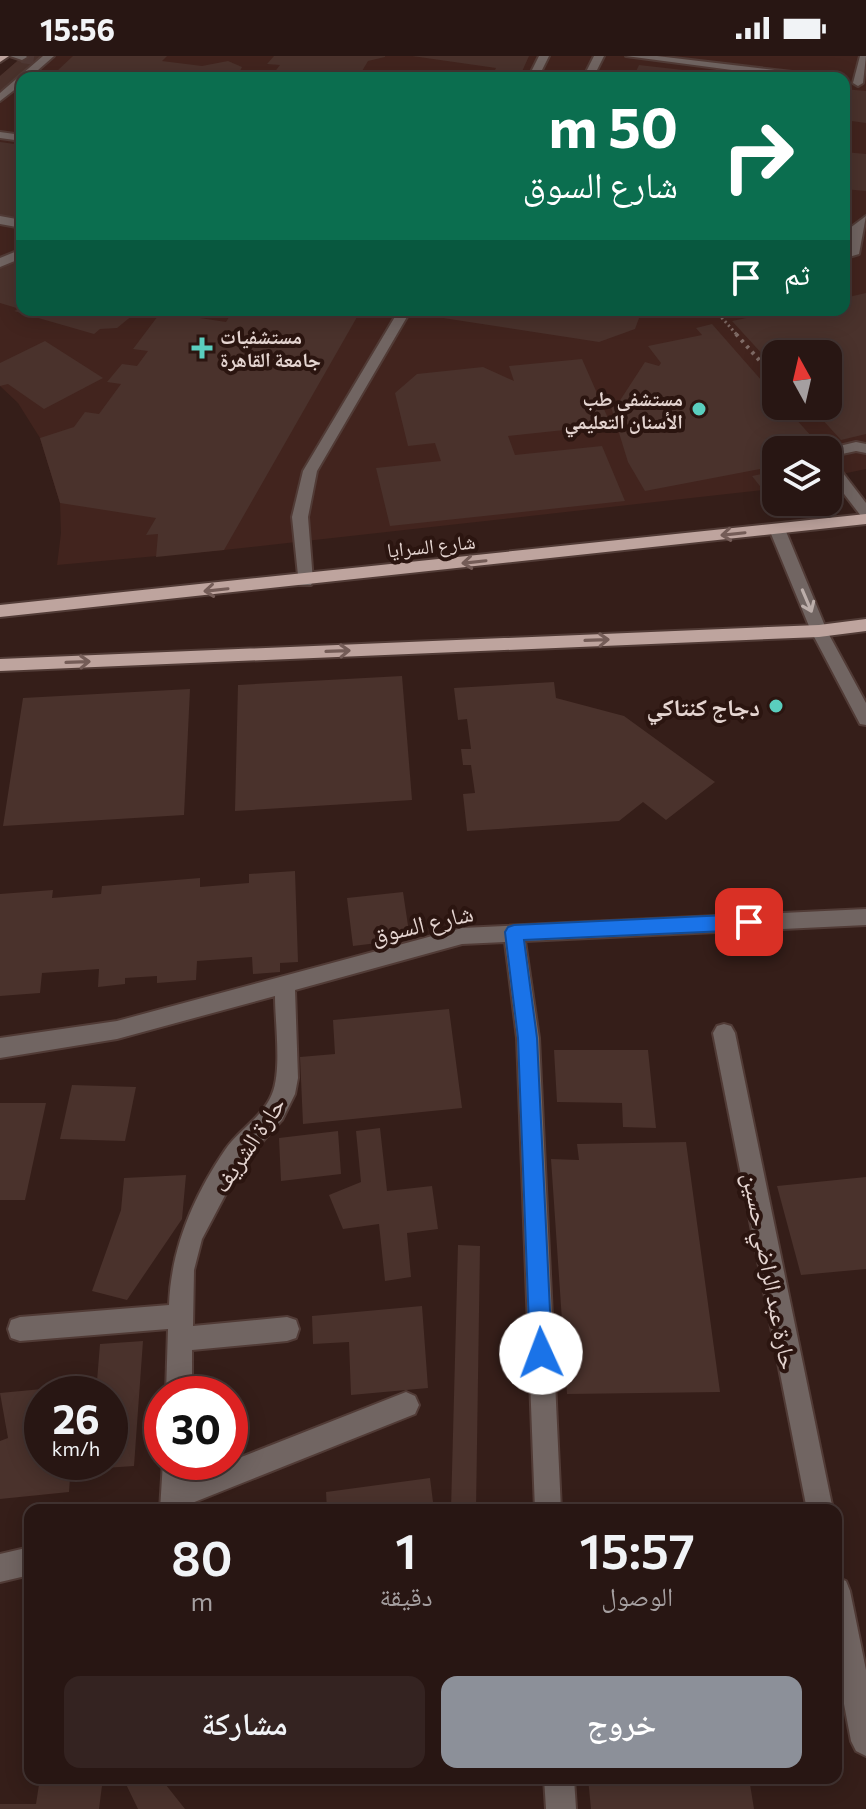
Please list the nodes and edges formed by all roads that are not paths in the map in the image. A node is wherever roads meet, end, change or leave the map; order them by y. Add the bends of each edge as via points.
1 (15, 56) edge
2 (631, 56) edge
3 (865, 56) edge
4 (22, 57) edge
5 (711, 61) edge
6 (780, 72) edge
7 (862, 83) edge
8 (16, 84) edge
9 (0, 98) edge
10 (866, 220) edge
11 (854, 254) edge
12 (401, 316) edge
13 (866, 449) edge
14 (842, 450) edge
15 (842, 483) edge
16 (866, 516) edge
17 (777, 529) junction
18 (305, 581) junction
19 (0, 611) edge
20 (866, 625) edge
21 (819, 631) junction
22 (0, 665) edge
23 (866, 719) edge
24 (866, 917) edge
25 (514, 932) junction
26 (285, 984) junction
27 (724, 1033) dead end
28 (0, 1048) edge
29 (181, 1328) junction
30 (20, 1329) dead end
31 (287, 1329) dead end
32 (180, 1376) edge
33 (406, 1405) dead end
34 (175, 1480) edge
35 (174, 1503) edge
36 (548, 1504) edge
37 (819, 1504) edge
38 (24, 1562) edge
39 (0, 1568) edge
40 (842, 1621) edge
41 (866, 1741) edge
42 (559, 1784) edge
43 (561, 1809) edge

1 - 4 street
2 - 5 street
3 - 7 street
5 - 6 street
8 - 9 street
10 - 11 street via 856,228
12 - 18 street via 310,471 300,517
13 - 14 street
15 - 16 street
16 - 17 main road, شارع السرايا
17 -> 18 main road, شارع السرايا
17 -> 21 street
18 -> 19 main road, شارع السرايا
20 - 21 main road
22 -> 21 main road
21 - 23 street
24 - 25 street, شارع السوق
25 - 26 street, شارع السوق via 462,936
25 - 36 street via 528,1038
26 - 28 street, شارع السوق via 117,1030
26 - 29 street, حارة الشريف via 284,1094 274,1113 233,1157 191,1236 182,1270
27 - 37 street, حارة عبد الراضي حسين
29 - 30 street
29 - 31 street
29 - 32 street, حارة الشريف
33 - 35 street
34 - 35 street
38 - 39 street
40 - 41 street
42 - 43 street

